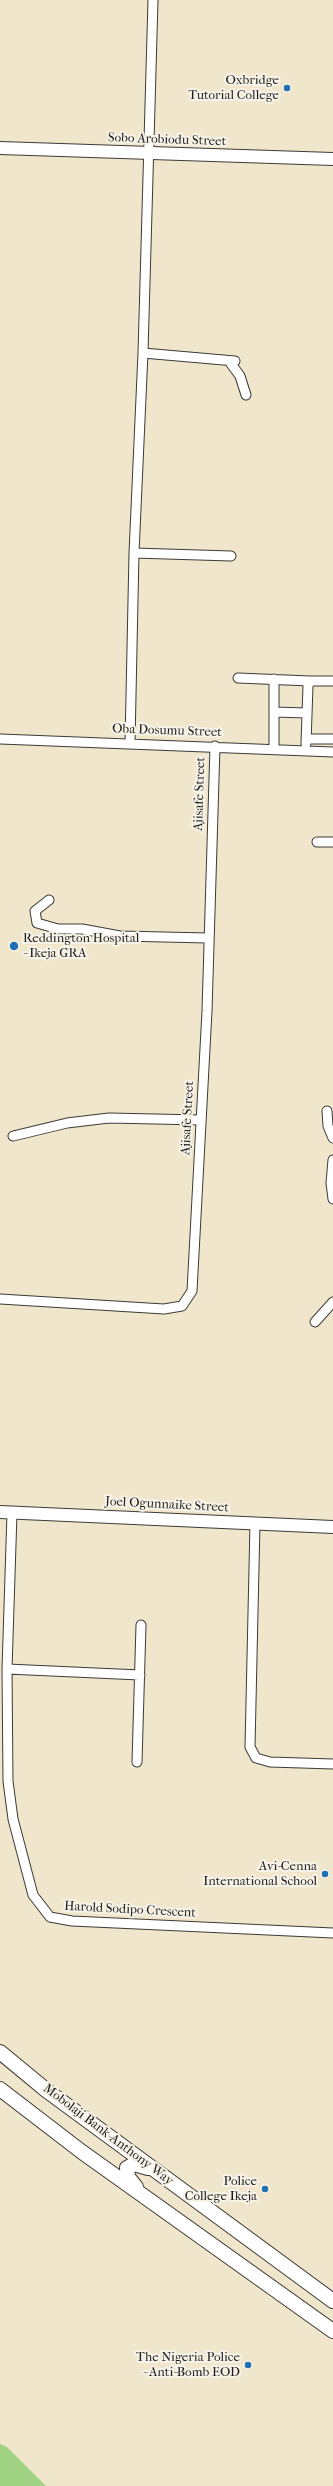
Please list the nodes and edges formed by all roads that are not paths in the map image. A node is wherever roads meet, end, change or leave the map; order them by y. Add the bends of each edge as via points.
1 (153, 0) edge
2 (0, 148) edge
3 (149, 153) junction
4 (333, 159) edge
5 (143, 353) junction
6 (246, 396) dead end
7 (134, 554) junction
8 (231, 556) dead end
9 (238, 678) dead end
10 (274, 680) junction
11 (310, 681) junction
12 (333, 681) edge
13 (274, 712) junction
14 (307, 714) junction
15 (0, 739) edge
16 (333, 739) edge
17 (130, 743) junction
18 (215, 746) junction
19 (274, 748) junction
20 (333, 752) edge
21 (317, 842) dead end
22 (333, 842) edge
23 (49, 900) dead end
24 (208, 938) junction
25 (327, 1111) dead end
26 (201, 1120) junction
27 (13, 1136) dead end
28 (333, 1138) edge
29 (333, 1160) edge
30 (333, 1199) edge
31 (0, 1299) edge
32 (333, 1302) edge
33 (315, 1322) dead end
34 (0, 1512) edge
35 (12, 1513) junction
36 (255, 1523) junction
37 (333, 1527) edge
38 (141, 1625) dead end
39 (7, 1668) junction
40 (140, 1675) junction
41 (137, 1762) dead end
42 (333, 1764) edge
43 (333, 1933) edge
44 (0, 2052) edge
45 (0, 2089) edge
46 (111, 2138) junction
47 (96, 2162) junction
48 (157, 2172) junction
49 (143, 2194) junction
50 (333, 2301) edge
51 (333, 2331) edge

1 - 3 street
2 - 3 street, Sobo Arobiodu Street
3 - 4 street, Sobo Arobiodu Street
3 - 5 street
5 - 6 street via 232,361
5 - 7 street
7 - 8 street
7 - 17 street
9 - 10 street
10 - 11 street
10 - 13 street
11 - 12 street
11 - 14 street
13 - 14 street
13 - 19 street
14 - 16 street via 306,741
15 - 17 street, Oba Dosumu Street
17 - 18 street, Oba Dosumu Street
18 - 19 street, Oba Dosumu Street
18 - 24 street, Ajisafe Street
19 - 20 street, Oba Dosumu Street
21 - 22 street
23 - 24 street via 35,911 37,923 58,929 82,929 120,936
24 - 26 street, Ajisafe Street
25 - 28 street via 328,1126
26 - 27 street via 109,1118 67,1123
26 - 31 street, Ajisafe Street via 192,1291 182,1306 164,1309
29 - 30 street
32 - 33 street
34 - 35 street, Joel Ogunnaike Street
35 - 36 street, Joel Ogunnaike Street
35 - 39 street, Harold Sodipo Crescent
36 - 37 street, Joel Ogunnaike Street
36 - 42 street via 250,1747 256,1758 270,1762
38 - 40 street
39 - 40 street
39 - 43 street, Harold Sodipo Crescent via 8,1781 13,1819 33,1896 50,1917 72,1922
40 - 41 street
44 - 46 main road, Mobolaji Bank-Anthony Way
45 - 47 main road, Mobolaji Bank-Anthony Way
46 - 47 main road via 122,2151 124,2160 114,2167
46 - 48 main road, Mobolaji Bank-Anthony Way
47 - 49 main road, Mobolaji Bank-Anthony Way
48 - 49 main road via 138,2164 127,2168 128,2177
48 - 50 main road, Mobolaji Bank-Anthony Way
49 - 51 main road, Mobolaji Bank-Anthony Way

